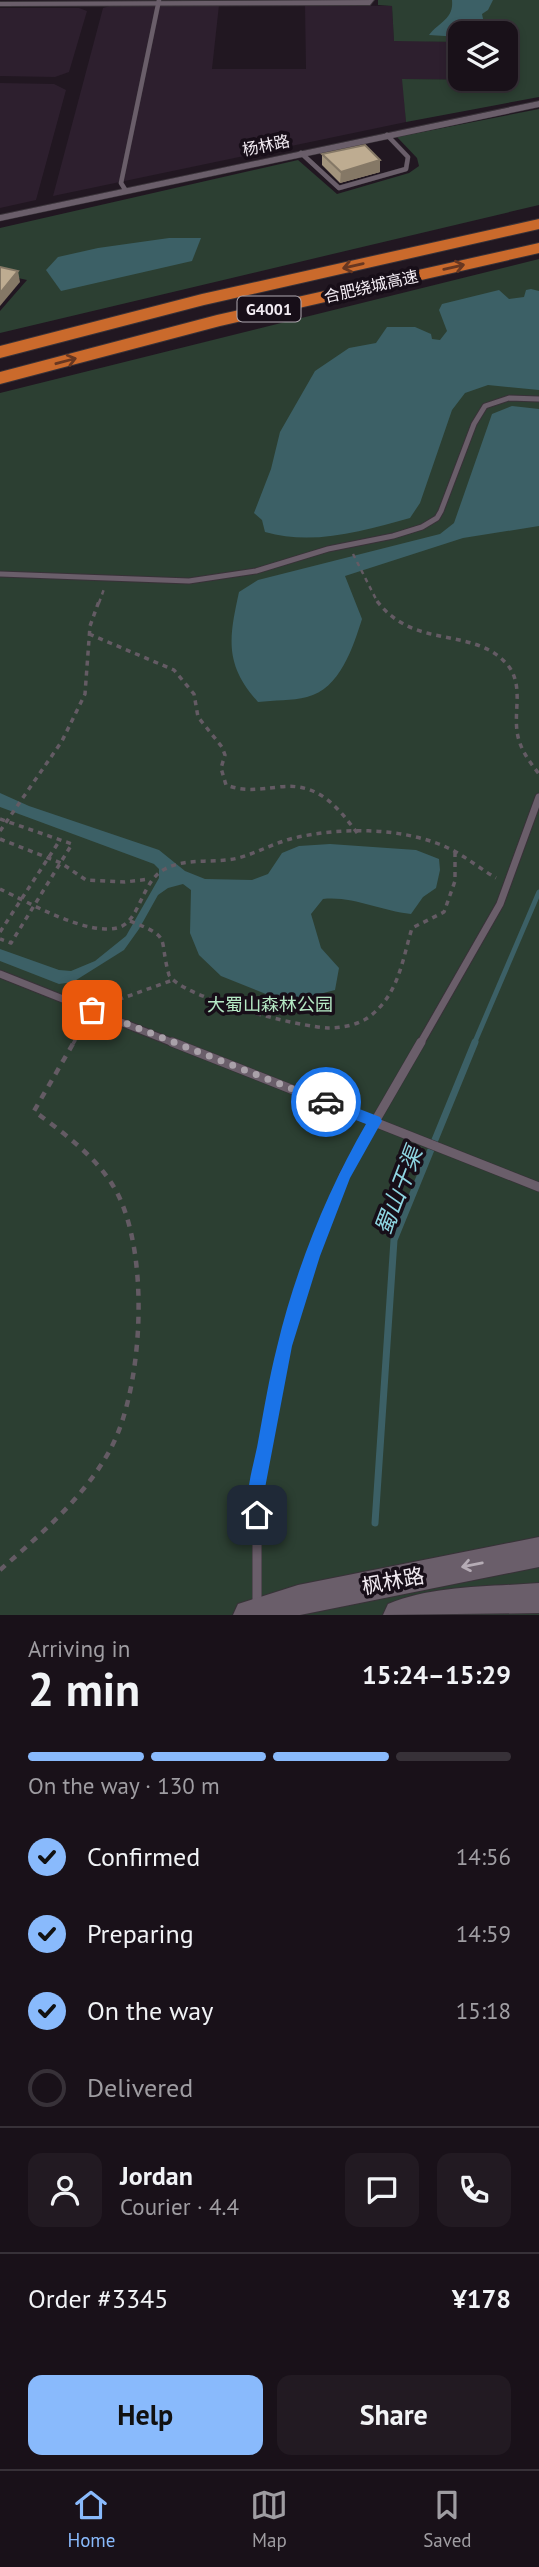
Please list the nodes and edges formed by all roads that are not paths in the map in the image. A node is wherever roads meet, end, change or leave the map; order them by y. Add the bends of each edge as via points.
1 (370, 0) edge
2 (158, 1) edge
3 (0, 4) edge
4 (539, 104) edge
5 (387, 135) junction
6 (300, 153) junction
7 (126, 191) junction
8 (0, 218) edge
9 (539, 224) edge
10 (539, 248) edge
11 (0, 352) edge
12 (0, 379) edge
13 (539, 399) edge
14 (0, 574) edge
15 (539, 797) edge
16 (0, 974) edge
17 (375, 1121) junction
18 (539, 1187) edge
19 (539, 1552) edge
20 (539, 1598) edge
21 (254, 1614) edge
22 (399, 1615) edge

1 - 2 street
2 - 3 street
2 - 7 lane via 121,183
4 - 5 street, 杨林路
5 - 6 street, 杨林路
5 - 6 lane via 408,156 406,169 339,188
6 - 7 street, 杨林路
7 - 8 street, 杨林路
9 -> 11 highway, 合肥绕城高速 / G4001 via 202,300
12 -> 10 highway, 合肥绕城高速 / G4001 via 217,321
13 - 14 lane via 509,398 485,406 441,511 427,525 256,571 189,580
15 - 17 lane via 500,904
16 - 17 lane
17 - 18 lane
17 - 21 lane via 344,1175 284,1346 257,1488
19 -> 21 main road, 枫林路 via 298,1600
20 - 22 main road

